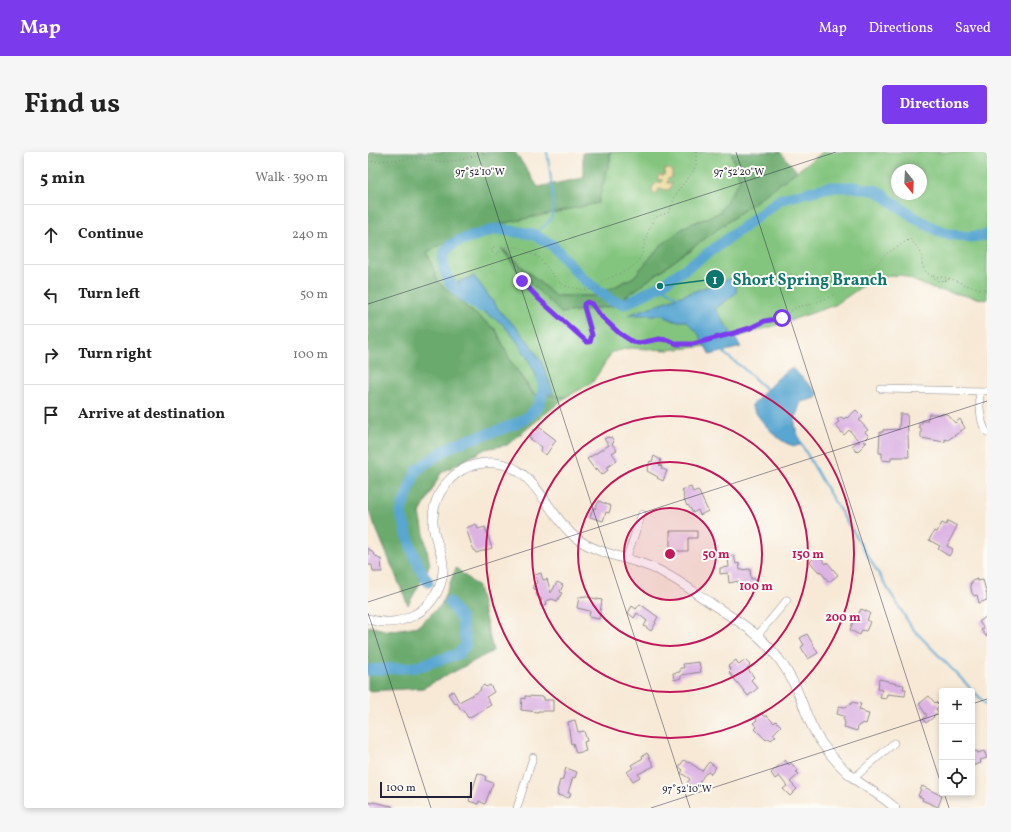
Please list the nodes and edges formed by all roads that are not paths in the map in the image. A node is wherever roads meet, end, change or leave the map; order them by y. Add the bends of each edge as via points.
1 (881, 389) dead end
2 (983, 391) edge
3 (987, 432) edge
4 (642, 514) dead end
5 (626, 559) junction
6 (787, 600) dead end
7 (368, 619) edge
8 (757, 636) junction
9 (894, 743) dead end
10 (533, 757) dead end
11 (854, 778) junction
12 (517, 808) edge
13 (895, 808) edge

1 - 2 street
2 - 3 street via 980,411
4 - 5 street
5 - 7 street via 602,552 576,538 562,525 534,484 524,474 500,464 474,465 461,470 443,486 435,504 434,531 443,560 443,572 432,602 406,620 383,623
5 - 8 street via 656,569 678,581
6 - 8 street
8 - 11 street via 793,681 820,740 834,759
9 - 11 street
10 - 12 street
11 - 13 street

